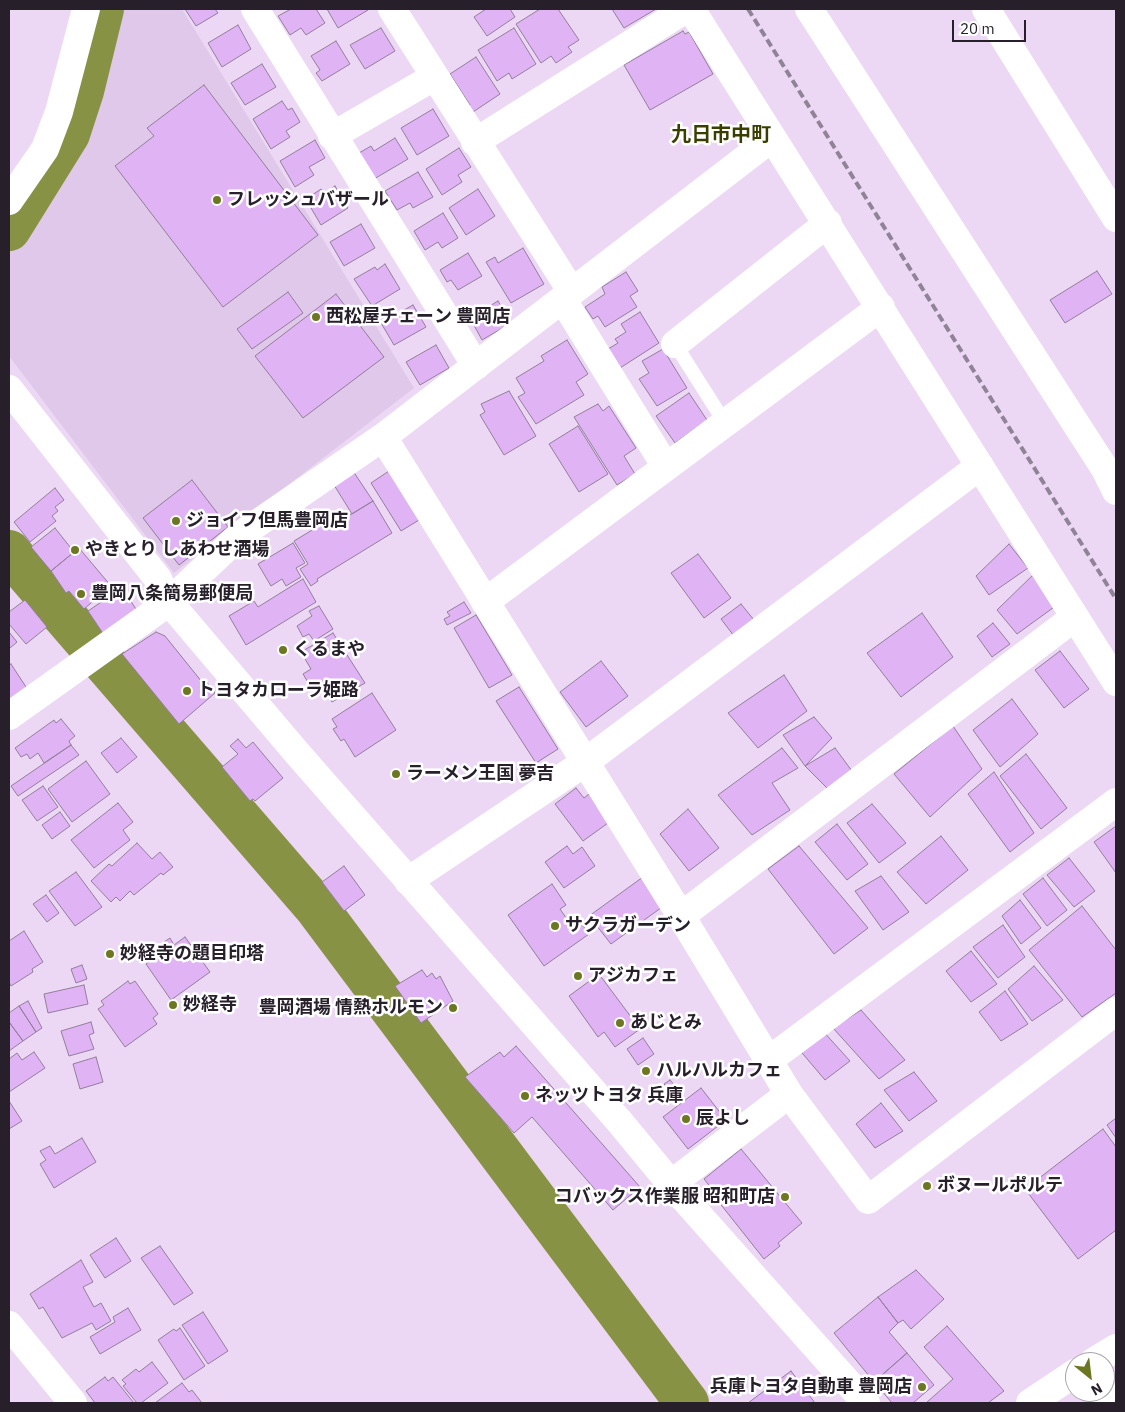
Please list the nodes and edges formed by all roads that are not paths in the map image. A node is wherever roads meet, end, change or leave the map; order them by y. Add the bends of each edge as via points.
1 (86, 9) edge
2 (255, 9) edge
3 (392, 9) edge
4 (686, 9) edge
5 (691, 9) edge
6 (810, 9) edge
7 (986, 9) edge
8 (434, 77) junction
9 (332, 136) junction
10 (772, 138) junction
11 (475, 142) junction
12 (9, 201) edge
13 (1116, 218) edge
14 (828, 223) junction
15 (567, 296) junction
16 (881, 307) junction
17 (675, 344) joint
18 (476, 366) junction
19 (9, 389) edge
20 (725, 423) junction
21 (383, 437) junction
22 (980, 466) junction
23 (666, 467) junction
24 (1113, 474) edge
25 (170, 602) junction
26 (485, 602) junction
27 (1075, 617) junction
28 (1116, 682) edge
29 (9, 716) edge
30 (584, 763) junction
31 (1116, 802) edge
32 (408, 881) junction
33 (681, 916) junction
34 (1116, 1011) edge
35 (769, 1060) junction
36 (789, 1094) junction
37 (671, 1184) junction
38 (9, 1325) edge
39 (1065, 1380) edge
40 (1116, 1397) edge
41 (73, 1403) edge
42 (866, 1403) edge
43 (1030, 1403) edge
44 (1106, 1403) edge

1 - 12 main road via 59,112 45,149
2 - 9 main road
3 - 8 main road
4 - 11 main road
5 - 10 main road
6 - 24 main road
7 - 13 main road
8 - 9 main road
8 - 11 main road
9 - 18 main road
10 - 14 main road
10 - 15 main road
11 - 15 main road
14 - 16 main road
14 - 17 main road
15 - 18 main road
15 - 23 main road
16 - 20 main road
16 - 22 main road
17 - 20 lane
18 - 21 main road
19 - 25 main road via 158,579
20 - 23 main road
21 - 25 main road via 240,536
21 - 26 main road
22 - 27 main road
22 - 30 main road
23 - 26 main road
25 - 29 main road
25 - 32 main road
26 - 30 main road
27 - 28 main road
27 - 33 main road
30 - 32 main road
30 - 33 main road
31 - 35 main road
32 - 37 main road
33 - 35 main road
34 - 36 main road via 868,1200
35 - 36 main road
36 - 37 main road
37 - 42 main road
38 - 41 main road
39 - 43 main road
40 - 44 main road

